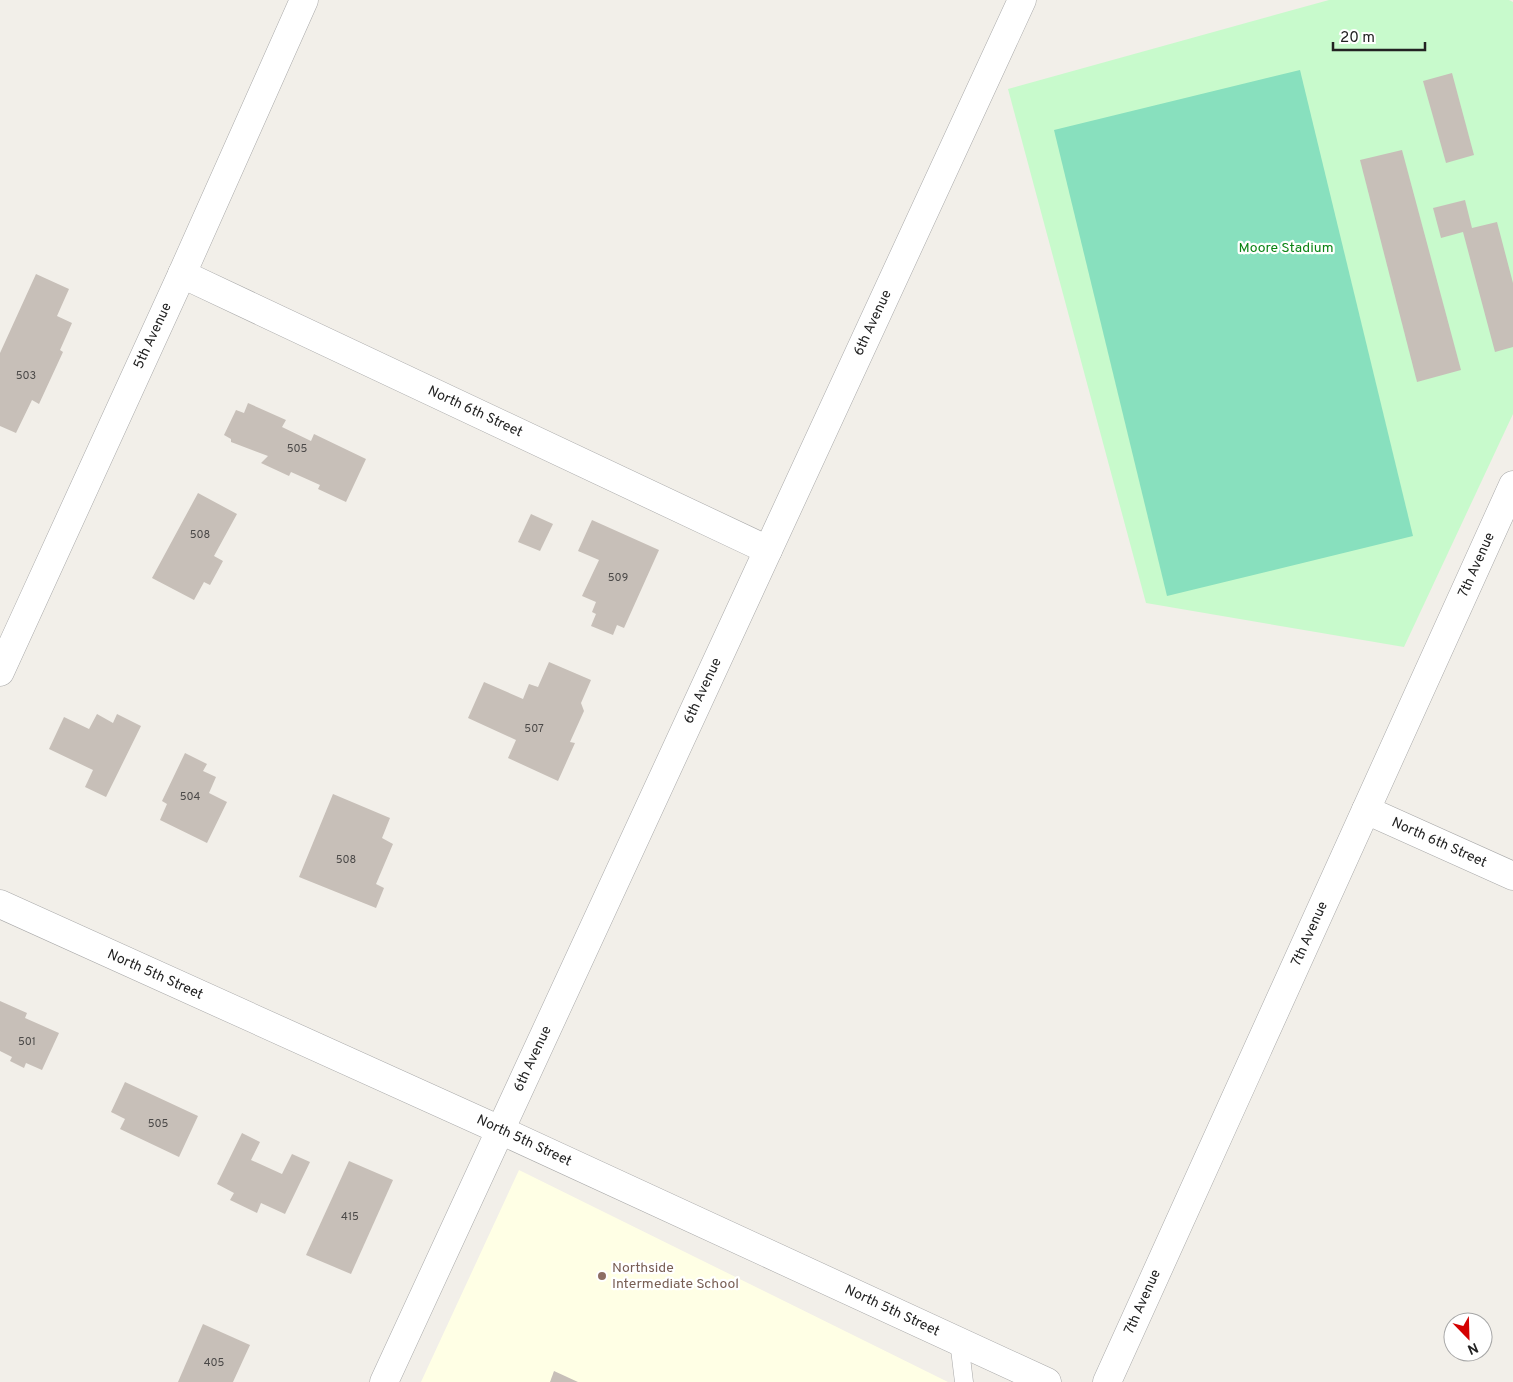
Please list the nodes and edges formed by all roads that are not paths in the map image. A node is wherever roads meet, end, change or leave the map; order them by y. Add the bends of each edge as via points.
1 (304, 0) edge
2 (1022, 0) edge
3 (182, 274) junction
4 (1513, 485) edge
5 (768, 550) junction
6 (0, 672) edge
7 (1366, 810) junction
8 (1513, 876) edge
9 (0, 904) edge
10 (500, 1130) junction
11 (959, 1341) junction
12 (384, 1382) edge
13 (964, 1382) edge
14 (1047, 1382) edge
15 (1107, 1382) edge

1 - 3 street, 5th Avenue
2 - 5 street, 6th Avenue
3 - 5 street, North 6th Street
3 - 6 street, 5th Avenue
4 - 7 street, 7th Avenue
5 - 10 street, 6th Avenue
7 - 8 street, North 6th Street
7 - 15 street, 7th Avenue
9 - 10 street, North 5th Street
10 - 11 street, North 5th Street
10 - 12 street, 6th Avenue
11 - 13 lane
11 - 14 street, North 5th Street

